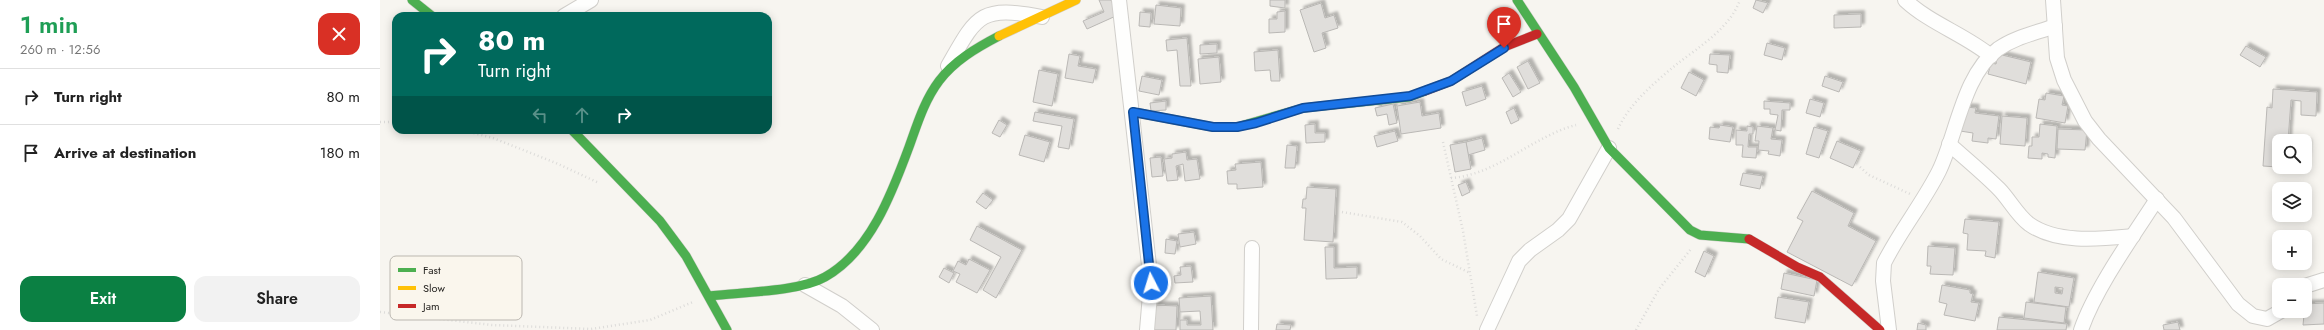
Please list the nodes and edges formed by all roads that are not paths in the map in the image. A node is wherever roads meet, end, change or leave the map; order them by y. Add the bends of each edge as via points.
1 (412, 0) edge
2 (591, 0) edge
3 (1076, 0) edge
4 (1119, 0) edge
5 (1517, 0) edge
6 (1905, 0) edge
7 (2053, 0) edge
8 (427, 12) edge
9 (571, 12) edge
10 (1042, 17) junction
11 (2055, 26) junction
12 (1537, 34) junction
13 (1991, 56) junction
14 (939, 81) junction
15 (1133, 112) junction
16 (576, 134) edge
17 (1949, 144) junction
18 (1609, 148) junction
19 (2157, 199) junction
20 (2132, 236) junction
21 (1252, 248) dead end
22 (2324, 280) edge
23 (2312, 284) edge
24 (805, 285) junction
25 (710, 296) junction
26 (2272, 316) edge
27 (1482, 324) edge
28 (727, 330) edge
29 (872, 330) edge
30 (1147, 330) edge
31 (1251, 330) edge
32 (1880, 330) edge
33 (1889, 330) edge
34 (2081, 330) edge

1 - 8 street
2 - 9 street
3 - 10 street
4 - 15 street
5 - 12 street
6 - 13 street via 1919,12 1976,44
7 - 11 street
10 - 14 street via 987,43 963,58
10 - 14 street via 997,12 984,15 971,28
11 - 13 street via 2017,39
11 - 19 street via 2057,58 2074,103 2099,139
12 - 15 street via 1504,48 1451,81 1410,96 1303,108 1237,127 1213,127
12 - 18 street via 1574,87
13 - 17 street via 1970,87
14 - 24 street via 924,109 895,184 869,234 846,261 826,277
15 - 30 street via 1151,283
16 - 25 street via 660,221 686,256
17 - 20 street via 1999,190 2028,224 2065,237 2100,239
17 - 33 street via 1938,172 1884,263 1883,281
18 - 27 street via 1569,219 1518,261
18 - 32 street via 1690,230 1700,235 1745,237 1760,244 1797,267 1820,277
19 - 20 street
19 - 26 street via 2238,304 2253,316 2267,319
20 - 34 street via 2085,318
21 - 31 street
22 - 23 street
24 - 25 street
24 - 29 street via 842,306
25 - 28 street

